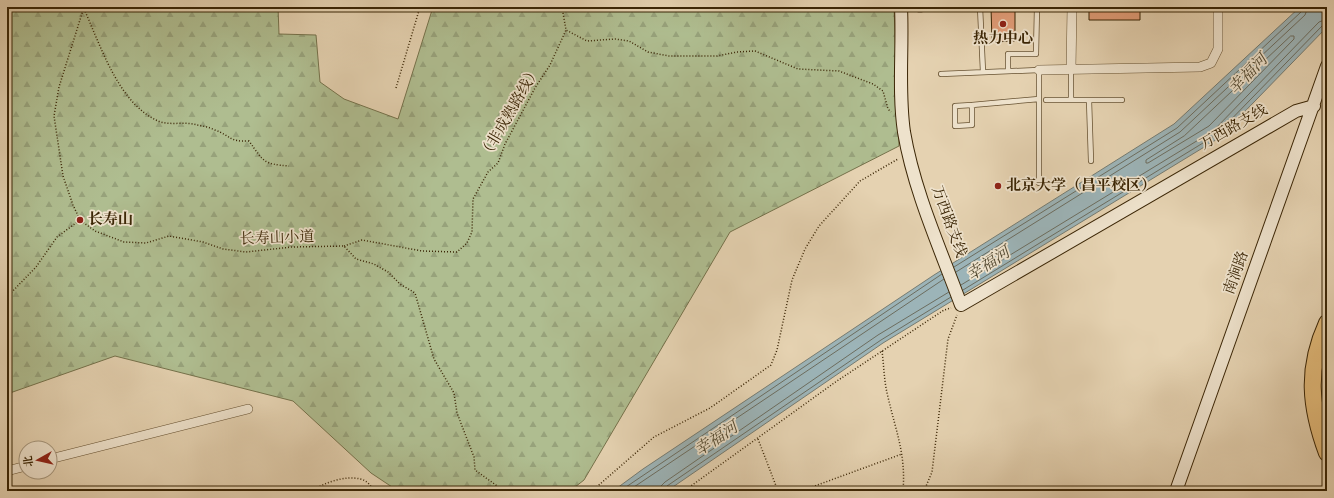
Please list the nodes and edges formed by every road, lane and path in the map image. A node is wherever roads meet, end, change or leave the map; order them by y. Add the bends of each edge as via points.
1 (420, 7) edge
2 (562, 7) edge
3 (901, 7) edge
4 (980, 7) edge
5 (1037, 7) edge
6 (1072, 7) edge
7 (1218, 7) edge
8 (84, 8) edge
9 (566, 30) junction
10 (1327, 66) edge
11 (1071, 69) junction
12 (1039, 70) junction
13 (1008, 71) junction
14 (982, 72) junction
15 (941, 74) dead end
16 (396, 88) dead end
17 (1039, 99) junction
18 (1046, 100) dead end
19 (1071, 100) junction
20 (1089, 100) junction
21 (1122, 100) dead end
22 (972, 106) junction
23 (1314, 106) junction
24 (903, 119) junction
25 (908, 152) junction
26 (1091, 161) dead end
27 (289, 166) dead end
28 (1039, 183) dead end
29 (80, 220) junction
30 (344, 246) junction
31 (7, 297) edge
32 (960, 304) junction
33 (1327, 323) edge
34 (1327, 349) edge
35 (882, 351) junction
36 (248, 409) dead end
37 (1327, 429) edge
38 (758, 439) junction
39 (1327, 453) edge
40 (902, 454) junction
41 (58, 457) edge
42 (18, 468) edge
43 (7, 471) edge
44 (312, 491) edge
45 (374, 491) edge
46 (504, 491) edge
47 (592, 491) edge
48 (684, 491) edge
49 (778, 491) edge
50 (800, 491) edge
51 (903, 491) edge
52 (924, 491) edge
53 (1176, 491) edge

1 - 16 path
2 - 9 path
3 - 24 street, 万西路支线
4 - 14 lane
5 - 13 lane via 1036,54 1008,54
6 - 11 street
7 - 11 street via 1218,48 1211,63 1200,67
8 - 27 path via 108,62 128,98 145,114 160,122 193,124 216,130 236,142 248,142 270,165
8 - 29 path via 58,87 54,116 63,176
9 - 24 path via 587,41 629,41 648,52 669,56 717,56 755,51 798,69 839,71 873,84 883,91 888,109
9 - 30 path, （非成熟路线） via 550,65 505,144 498,163 488,172 473,199 472,232 467,243 457,252 422,251 362,240
10 - 23 street, 南涧路
11 - 12 street
11 - 19 lane
12 - 13 lane
12 - 17 lane
13 - 14 lane
14 - 15 lane
17 - 22 lane
17 - 28 lane
18 - 19 lane
19 - 20 lane
20 - 21 lane
20 - 26 lane
22 - 22 lane via 972,125 955,126 954,106
23 - 32 street, 万西路支线 via 1296,110
23 - 53 street, 南涧路
24 - 25 street, 万西路支线
25 - 32 street, 万西路支线 via 919,191
25 - 47 path via 860,181 819,226 805,249 792,280 778,350 771,365 710,408 654,437
29 - 30 path, 长寿山小道 via 95,231 124,242 146,243 169,236 246,252 292,247
29 - 31 path via 57,237 36,266
30 - 46 path via 356,259 374,264 388,272 400,284 415,293 434,359 454,393 457,413 474,457 476,470
32 - 35 path via 944,310
32 - 52 path via 948,339 932,472
33 - 39 highway via 1321,336 1313,383 1314,411
34 - 37 highway via 1323,361 1322,405
35 - 38 path
35 - 40 path via 888,396
36 - 41 street
38 - 48 path
38 - 49 path
40 - 50 path
40 - 51 path
42 - 43 street
44 - 45 path via 334,481 354,479 361,479 370,484

